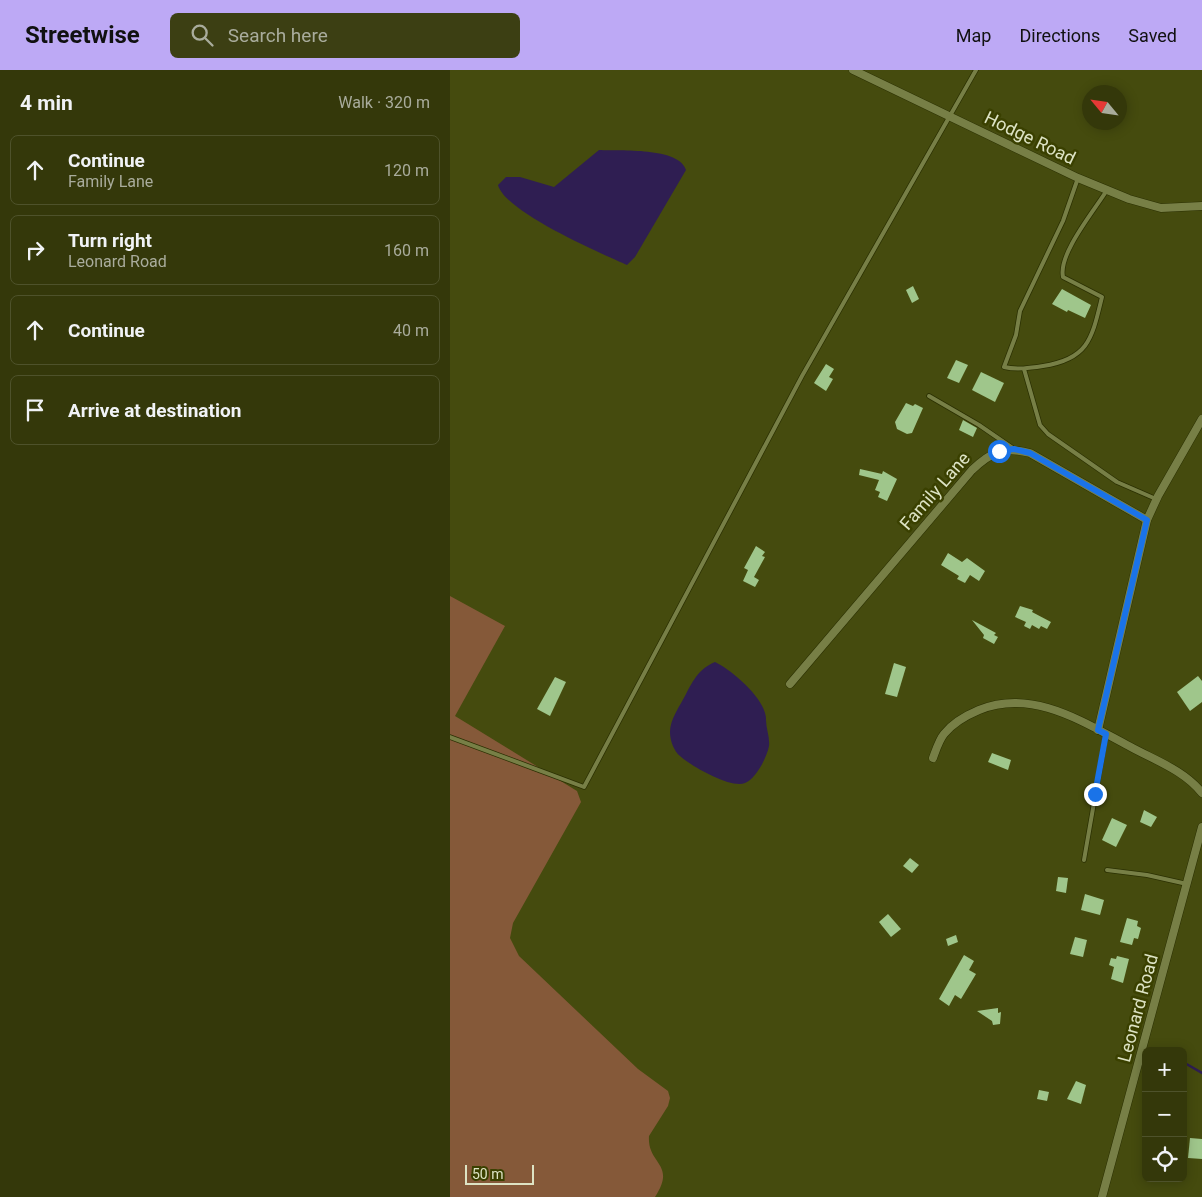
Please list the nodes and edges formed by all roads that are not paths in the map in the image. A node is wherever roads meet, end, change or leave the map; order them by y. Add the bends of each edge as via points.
1 (853, 70) edge
2 (976, 70) edge
3 (949, 115) junction
4 (1078, 178) junction
5 (1107, 190) junction
6 (1202, 206) edge
7 (1024, 369) junction
8 (928, 396) dead end
9 (1202, 419) edge
10 (1014, 449) junction
11 (1156, 499) junction
12 (1147, 520) junction
13 (790, 684) dead end
14 (1098, 730) junction
15 (1106, 734) junction
16 (450, 737) edge
17 (933, 758) dead end
18 (1202, 794) edge
19 (1202, 827) edge
20 (1084, 860) dead end
21 (1107, 870) dead end
22 (1187, 884) junction
23 (1102, 1197) edge

1 - 3 street, Hodge Road
2 - 3 lane
3 - 4 street, Hodge Road
3 - 16 lane via 802,376 584,787
4 - 5 street, Hodge Road
4 - 7 lane via 1063,221 1020,311 1016,335 1004,367
5 - 6 street, Hodge Road via 1161,208
5 - 7 lane via 1061,268 1063,277 1102,297 1092,336 1074,358 1059,364
7 - 11 lane via 1040,424 1048,434 1117,482
8 - 10 lane via 979,424
9 - 11 street
10 - 12 street via 1030,453
10 - 13 street, Family Lane via 999,451 972,470
11 - 12 street
12 - 14 street
14 - 15 street
14 - 17 street via 1047,707 1018,702 994,704 968,714 945,733
15 - 18 street via 1189,778
15 - 20 lane
19 - 22 street, Leonard Road
21 - 22 lane
22 - 23 street, Leonard Road

